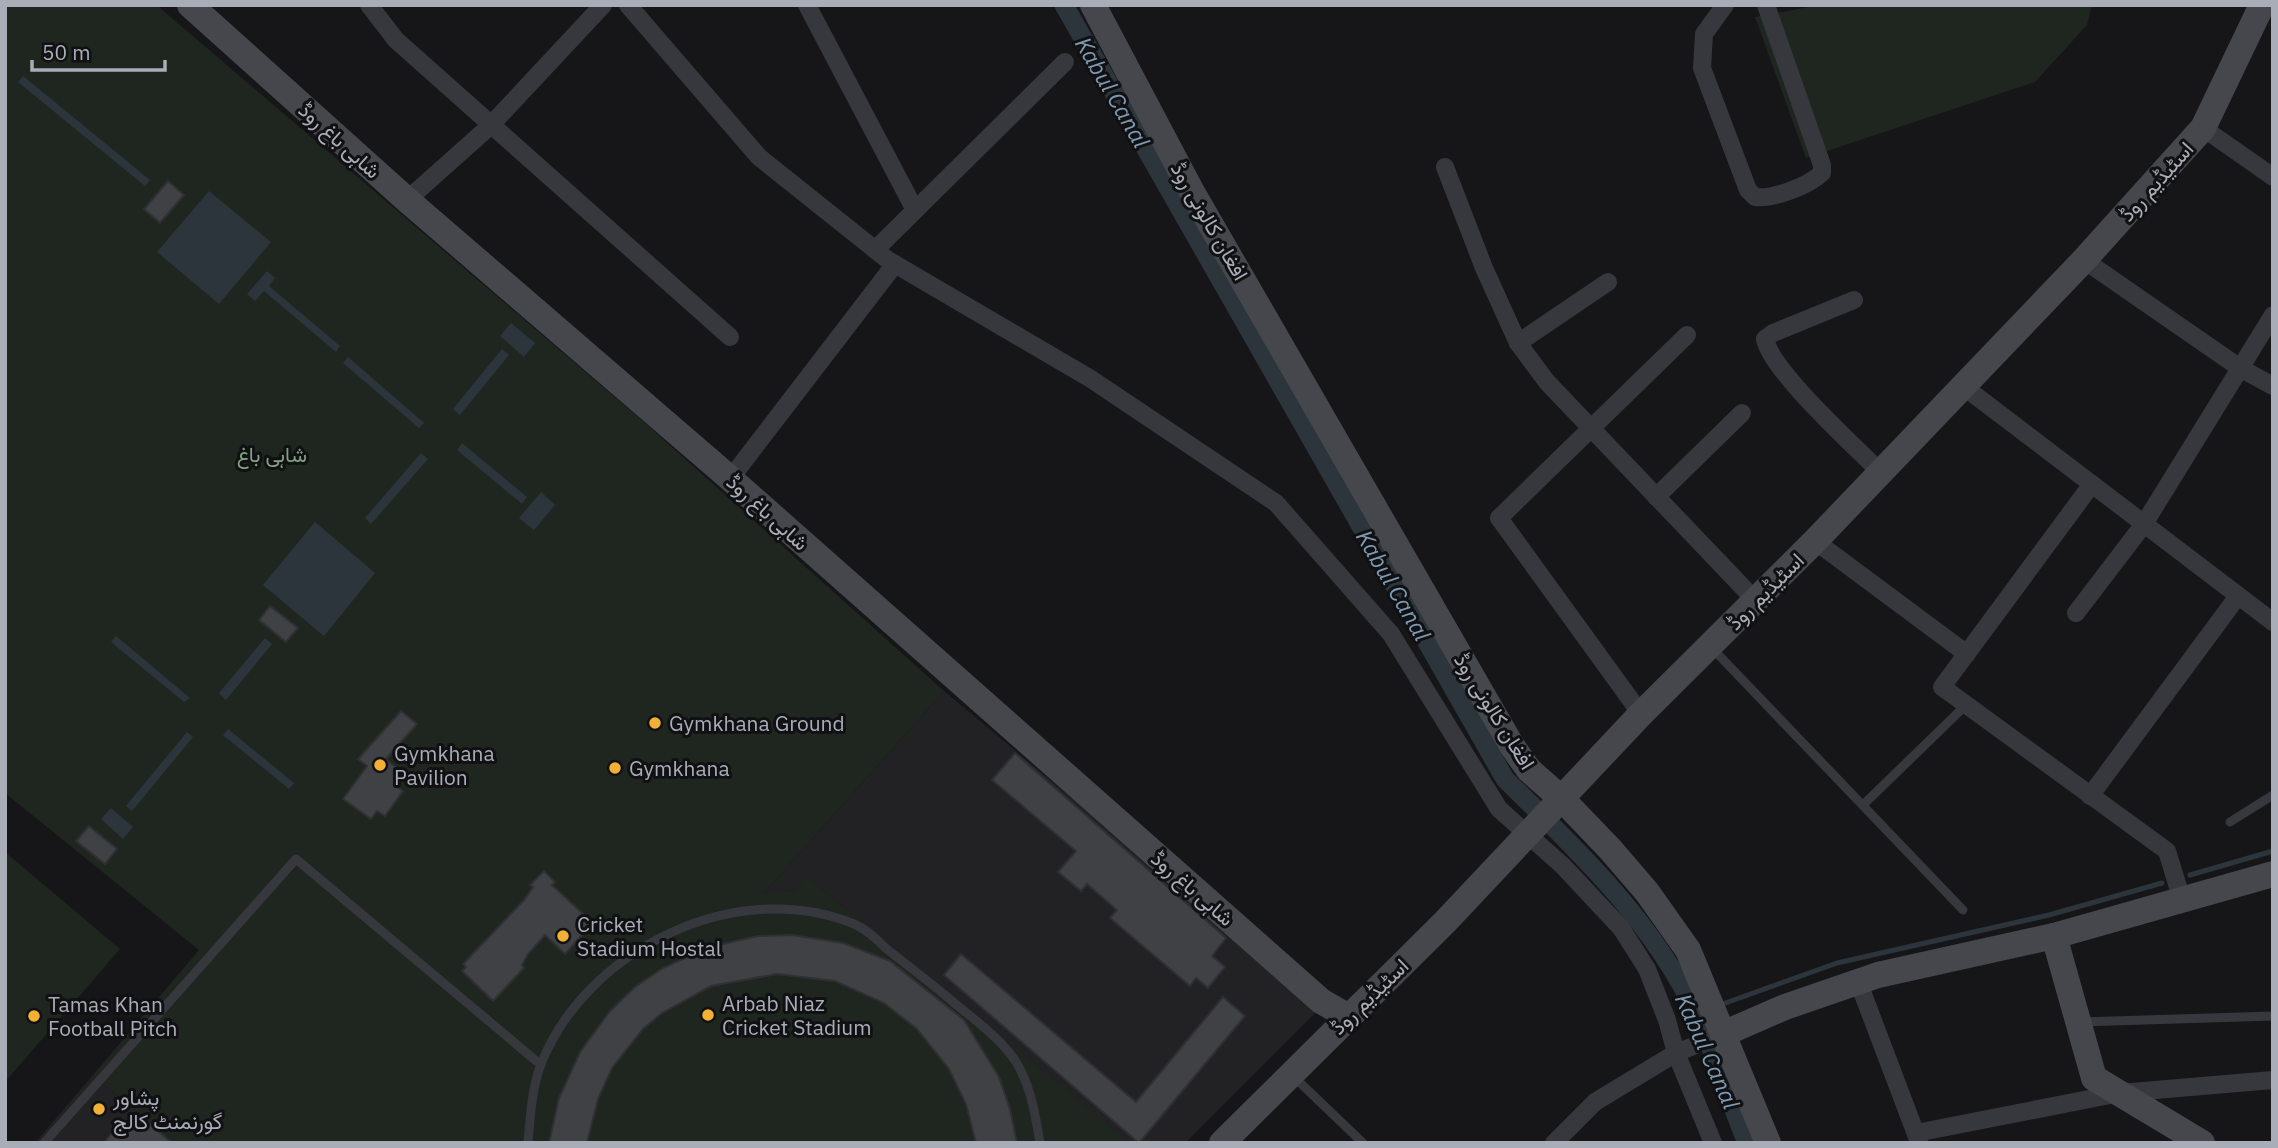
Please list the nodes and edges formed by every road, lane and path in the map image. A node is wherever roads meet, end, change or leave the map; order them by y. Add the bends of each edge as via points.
1 (190, 5) edge
2 (369, 5) edge
3 (603, 5) edge
4 (628, 5) edge
5 (807, 5) edge
6 (1093, 5) edge
7 (1726, 5) edge
8 (1766, 5) edge
9 (2262, 5) edge
10 (1065, 62) dead end
11 (490, 126) junction
12 (2203, 128) junction
13 (1445, 167) dead end
14 (2273, 177) edge
15 (407, 200) junction
16 (915, 210) junction
17 (875, 250) junction
18 (2084, 260) junction
19 (895, 264) junction
20 (1608, 282) dead end
21 (1854, 300) dead end
22 (2273, 315) edge
23 (1687, 334) dead end
24 (730, 337) dead end
25 (1518, 343) junction
26 (2240, 368) junction
27 (1963, 386) junction
28 (2273, 386) edge
29 (1742, 413) dead end
30 (1591, 429) junction
31 (1881, 473) junction
32 (730, 479) junction
33 (2092, 484) junction
34 (1656, 497) junction
35 (2144, 524) junction
36 (1815, 541) junction
37 (2238, 596) junction
38 (1756, 601) junction
39 (2076, 613) dead end
40 (2273, 622) edge
41 (1710, 646) junction
42 (1967, 654) junction
43 (1966, 705) junction
44 (1641, 714) junction
45 (2090, 796) junction
46 (2273, 796) edge
47 (1560, 802) junction
48 (1863, 806) junction
49 (2230, 822) dead end
50 (1529, 833) junction
51 (2273, 874) edge
52 (2182, 900) junction
53 (1963, 910) dead end
54 (2054, 936) junction
55 (1858, 981) junction
56 (1347, 1016) junction
57 (2273, 1016) edge
58 (2078, 1022) junction
59 (1719, 1033) junction
60 (1680, 1051) junction
61 (541, 1065) junction
62 (1291, 1074) junction
63 (2273, 1080) edge
64 (2120, 1093) junction
65 (1918, 1138) edge
66 (44, 1143) edge
67 (528, 1143) edge
68 (1040, 1143) edge
69 (1222, 1143) edge
70 (1363, 1143) edge
71 (1554, 1143) edge
72 (1713, 1143) edge
73 (1768, 1143) edge
74 (2202, 1143) edge

1 - 15 main road, شاہی باغ روڈ
2 - 11 street via 396,40
3 - 11 street
4 - 17 street via 759,157
5 - 16 street
6 - 47 main road, افغان کالونی روڈ via 1192,192 1511,746
7 - 8 street via 1704,34 1702,68 1748,190 1765,198 1822,173
9 - 12 main road, اسٹیڈیم روڈ
10 - 16 street
11 - 15 street
11 - 24 street
12 - 14 street
12 - 18 main road, اسٹیڈیم روڈ
13 - 25 street via 1483,268
15 - 32 main road, شاہی باغ روڈ
16 - 17 street
17 - 19 street
18 - 26 street
18 - 27 main road, اسٹیڈیم روڈ
19 - 32 street
19 - 50 street via 1091,379 1276,503 1391,634 1499,809
20 - 25 street
21 - 31 street via 1765,339 1767,351 1791,381
22 - 26 street
23 - 30 street
25 - 30 street
26 - 28 street
26 - 35 street
27 - 31 main road, اسٹیڈیم روڈ
27 - 33 street
29 - 34 street
30 - 34 street
30 - 44 street via 1499,518
31 - 36 main road, اسٹیڈیم روڈ
32 - 56 main road, شاہی باغ روڈ via 1321,1001
33 - 35 street
33 - 42 street
34 - 38 street
35 - 37 street
35 - 39 street
36 - 38 main road, اسٹیڈیم روڈ
36 - 42 street
37 - 40 street
37 - 45 street
38 - 41 main road, اسٹیڈیم روڈ
41 - 44 main road, اسٹیڈیم روڈ
41 - 48 lane
42 - 43 street via 1942,687
43 - 45 street
43 - 48 lane
44 - 47 main road, اسٹیڈیم روڈ
45 - 52 street via 2168,851
46 - 49 lane
47 - 50 main road, اسٹیڈیم روڈ
47 - 59 main road, افغان کالونی روڈ via 1647,892 1688,950
48 - 53 lane
50 - 56 main road, اسٹیڈیم روڈ
50 - 60 street via 1621,928 1647,970
51 - 52 main road
52 - 54 main road
54 - 55 main road
54 - 58 main road
55 - 59 main road
55 - 65 street
56 - 62 main road, اسٹیڈیم روڈ
57 - 58 lane
58 - 64 main road via 2094,1078
59 - 60 street
59 - 73 main road, افغان کالونی روڈ
60 - 71 street via 1595,1101
60 - 72 street
61 - 66 lane via 296,859
61 - 67 lane
61 - 68 lane via 581,1001 628,958 671,932 743,911 819,912 858,925 1000,1045 1020,1069
62 - 69 main road, اسٹیڈیم روڈ
62 - 70 lane
63 - 64 street
64 - 65 street
64 - 74 main road

